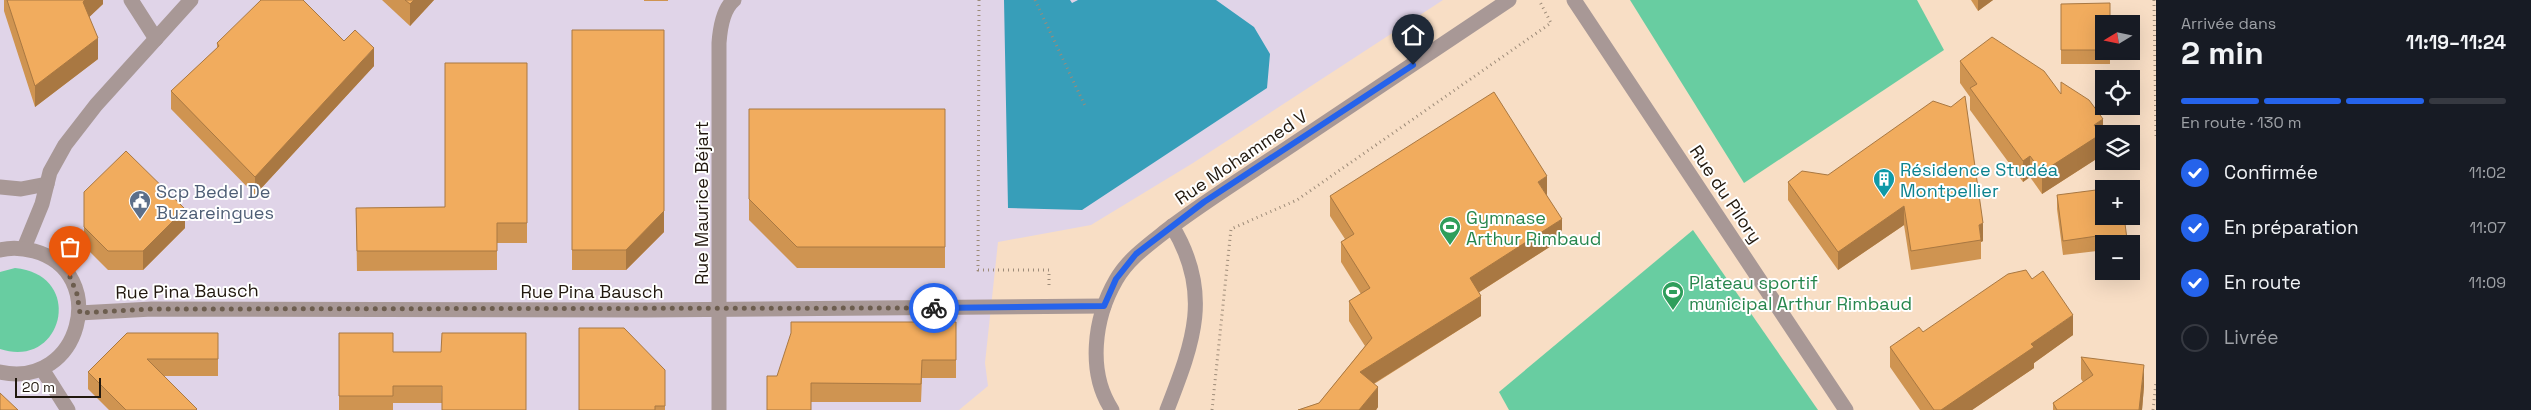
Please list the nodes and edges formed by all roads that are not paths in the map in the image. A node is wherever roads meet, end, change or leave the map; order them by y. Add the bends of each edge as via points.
1 (131, 0) edge
2 (192, 0) edge
3 (734, 0) edge
4 (1509, 0) edge
5 (1574, 0) edge
6 (156, 39) junction
7 (47, 184) junction
8 (0, 187) edge
9 (1172, 226) junction
10 (24, 248) junction
11 (0, 250) edge
12 (1104, 306) junction
13 (719, 309) junction
14 (80, 313) junction
15 (42, 369) junction
16 (0, 372) edge
17 (68, 410) edge
18 (719, 410) edge
19 (1112, 410) edge
20 (1166, 410) edge
21 (1846, 410) edge

1 - 6 street
2 - 6 street
3 - 13 street, Rue Maurice Béjart via 721,26 719,43
4 - 9 street, Rue Mohammed V
5 - 21 street, Rue du Pilory
6 - 7 street via 96,105 65,145
7 - 8 street via 21,189
7 - 10 street
9 - 12 street, Rue Mohammed V via 1136,254 1116,279
9 - 20 street via 1194,275 1197,295 1194,330
10 - 11 street
10 - 14 street via 42,253 58,263 70,277
12 - 13 street, Rue Pina Bausch
12 - 19 street, Rue Mohammed V via 1096,347 1096,369 1105,400
13 - 14 street, Rue Pina Bausch via 152,309
13 - 18 street, Rue Maurice Béjart
14 - 15 street via 69,347
15 - 16 street via 24,374
15 - 17 street

